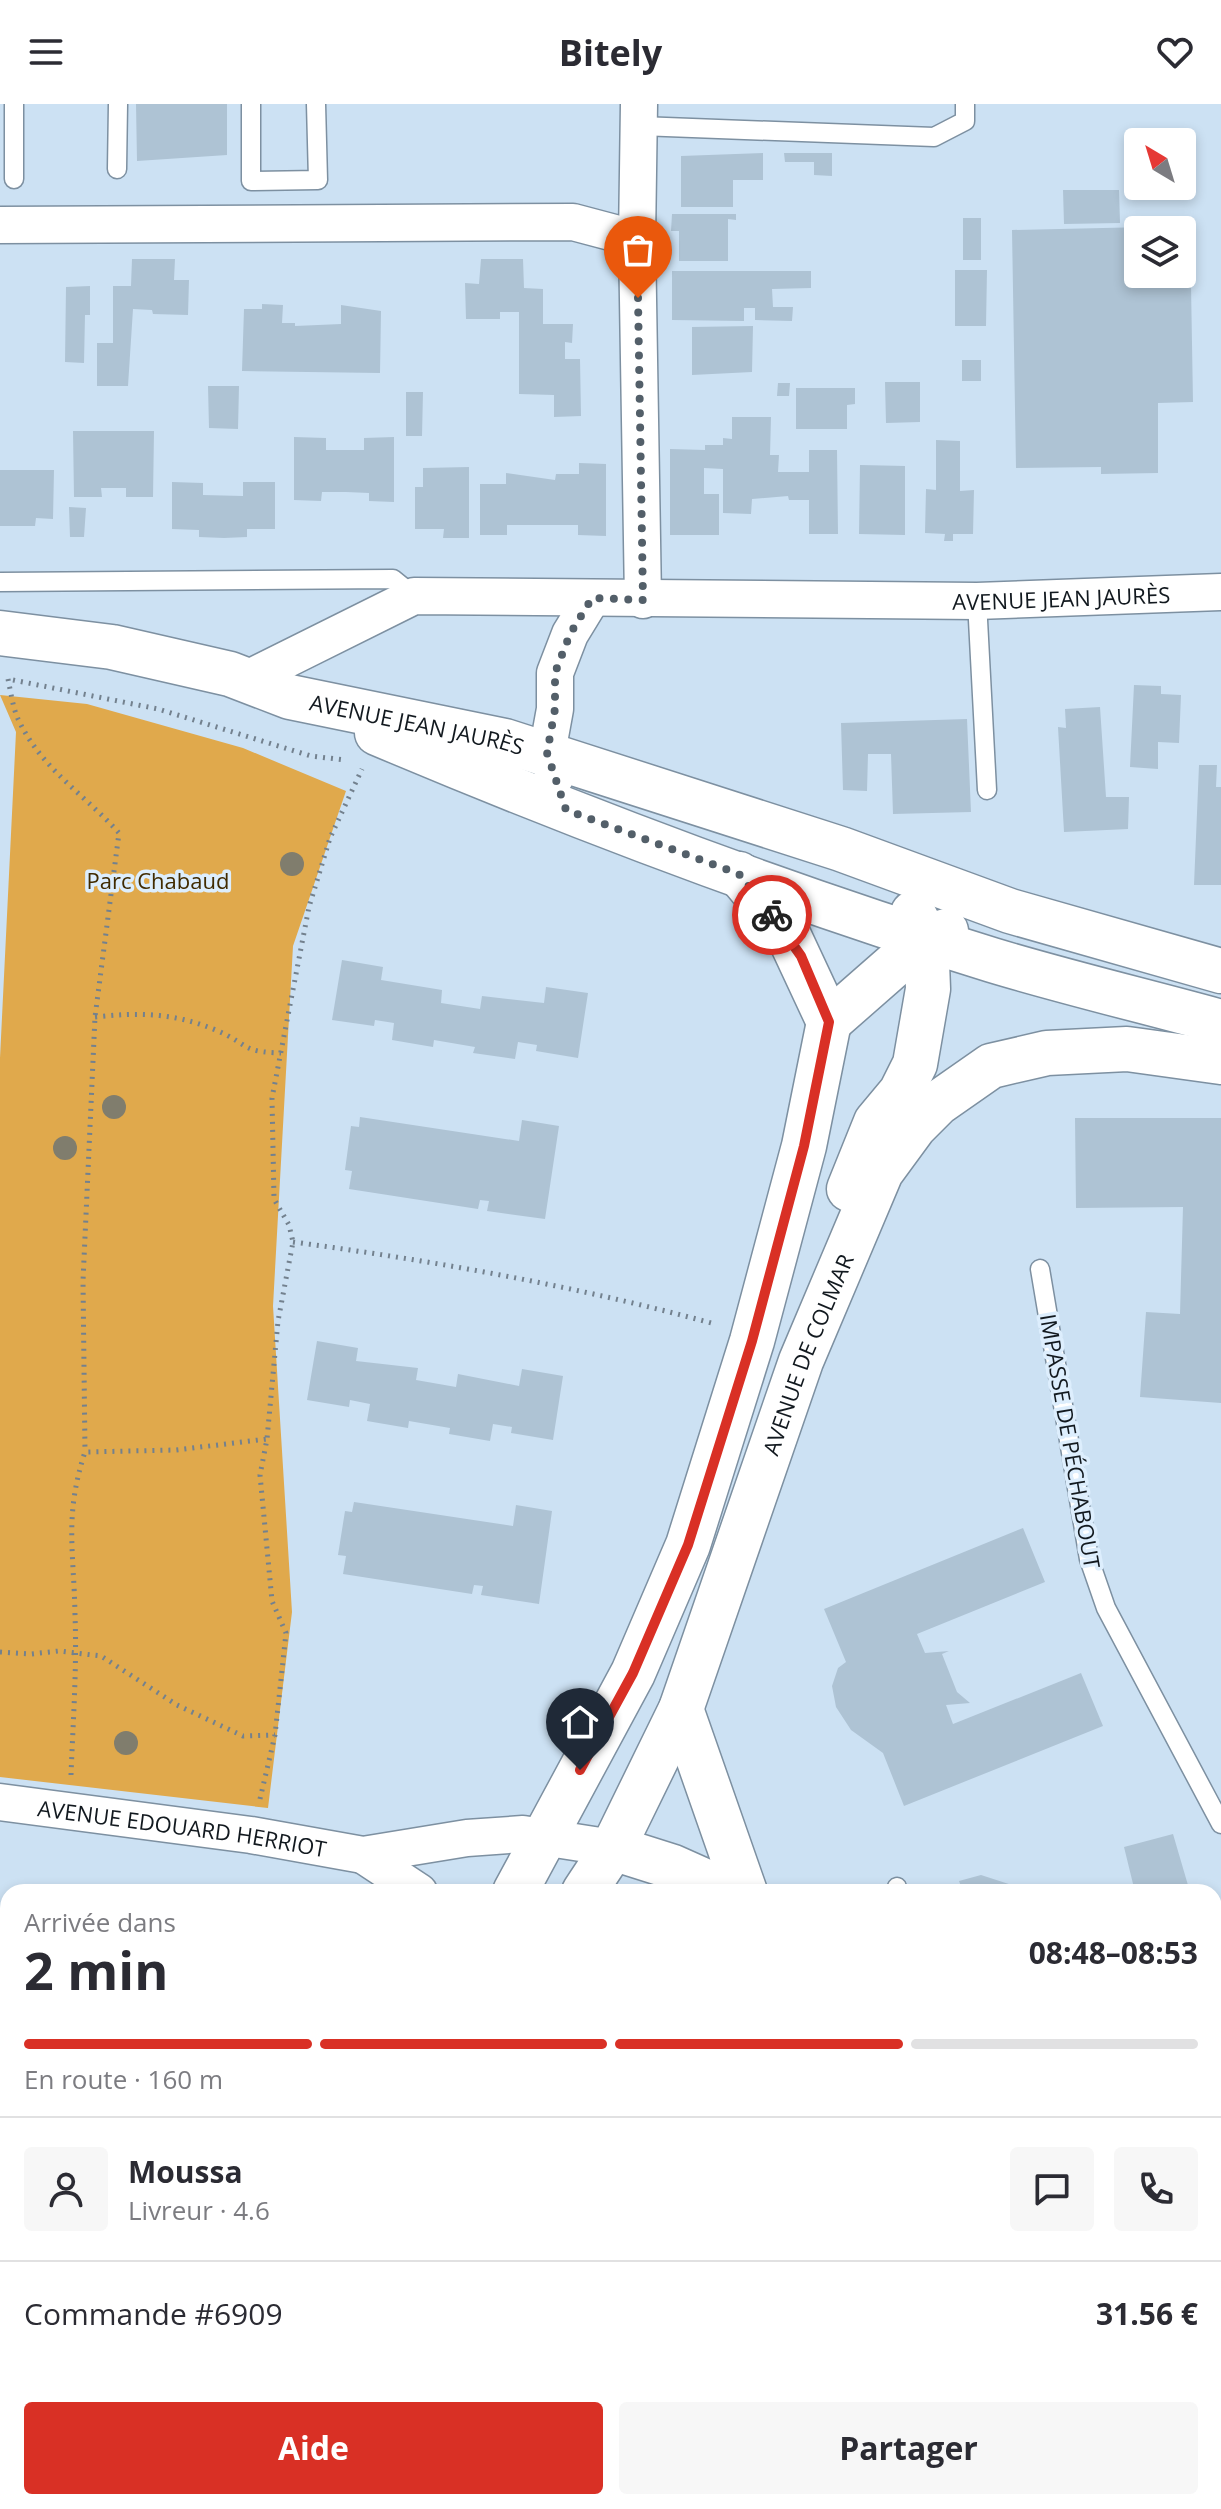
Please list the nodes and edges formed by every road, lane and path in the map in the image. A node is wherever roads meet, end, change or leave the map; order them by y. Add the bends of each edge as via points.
1 (14, 104) edge
2 (118, 104) edge
3 (251, 104) edge
4 (316, 104) edge
5 (965, 104) edge
6 (640, 115) edge
7 (117, 169) dead end
8 (14, 179) dead end
9 (0, 225) edge
10 (637, 239) junction
11 (0, 582) edge
12 (1221, 592) edge
13 (414, 596) junction
14 (592, 598) junction
15 (643, 600) junction
16 (977, 601) junction
17 (0, 633) edge
18 (245, 680) junction
19 (290, 697) junction
20 (547, 753) junction
21 (987, 790) dead end
22 (566, 810) junction
23 (885, 864) junction
24 (739, 874) junction
25 (1010, 911) junction
26 (926, 937) junction
27 (1221, 971) edge
28 (95, 1017) junction
29 (829, 1022) junction
30 (1221, 1022) edge
31 (281, 1053) junction
32 (1221, 1062) edge
33 (293, 1242) junction
34 (1040, 1269) dead end
35 (718, 1325) dead end
36 (801, 1361) junction
37 (267, 1439) junction
38 (85, 1452) junction
39 (0, 1652) edge
40 (76, 1653) junction
41 (681, 1709) junction
42 (275, 1735) junction
43 (71, 1789) dead end
44 (0, 1802) edge
45 (1221, 1824) edge
46 (251, 1835) junction
47 (546, 1835) junction
48 (613, 1848) junction
49 (363, 1855) junction
50 (406, 1884) edge
51 (519, 1884) edge
52 (589, 1884) edge
53 (711, 1884) edge
54 (742, 1884) edge

1 - 8 lane
2 - 7 lane
3 - 4 lane via 251,181 318,180
5 - 6 lane via 965,121 934,137
6 - 10 street
9 - 10 street via 573,222
10 - 15 street
11 - 13 lane via 393,579
12 - 16 street, AVENUE JEAN JAURÈS
13 - 14 street, AVENUE JEAN JAURÈS
13 - 18 street
14 - 15 street, AVENUE JEAN JAURÈS
14 - 20 street via 555,673
15 - 16 street, AVENUE JEAN JAURÈS
16 - 21 lane
17 - 18 main road, AVENUE JEAN JAURÈS via 112,647
18 - 19 main road, AVENUE JEAN JAURÈS
19 - 20 main road, AVENUE JEAN JAURÈS
19 - 22 main road
20 - 22 street
20 - 23 main road, AVENUE JEAN JAURÈS
22 - 24 main road
23 - 25 main road, AVENUE JEAN JAURÈS
23 - 26 main road
24 - 26 main road
24 - 29 main road via 794,944
25 - 26 main road
25 - 27 main road, AVENUE JEAN JAURÈS
26 - 29 main road
26 - 30 main road
26 - 36 main road via 927,1003 915,1064 901,1092 876,1122 860,1157 819,1279
28 - 31 path via 181,1017 221,1032 252,1052
28 - 31 path via 119,833 37,751 18,719 8,679 158,709 311,756 365,762 330,838 309,907
28 - 38 path via 83,1281
29 - 47 main road via 804,1146 752,1341 688,1545 633,1673
31 - 33 path via 272,1098 274,1199
32 - 36 main road, AVENUE DE COLMAR via 1127,1049 1083,1050 991,1066 969,1080 914,1127 881,1172
33 - 35 path via 424,1259 612,1297
33 - 37 path
34 - 45 lane, IMPASSE DE PÉCHABOUT via 1089,1559 1106,1608
36 - 41 main road, AVENUE DE COLMAR
37 - 38 path via 176,1450
37 - 42 path via 260,1475 262,1507 272,1601 286,1633
38 - 40 path via 72,1490
39 - 40 path
40 - 42 path via 101,1656 177,1705 243,1736
40 - 43 path
41 - 48 main road, AVENUE DE COLMAR
41 - 54 main road
42 - 46 path
44 - 46 street, AVENUE EDOUARD HERRIOT
46 - 49 street, AVENUE EDOUARD HERRIOT
47 - 48 street
47 - 49 street via 467,1838
47 - 51 main road
48 - 52 main road, AVENUE DE COLMAR
48 - 53 main road
49 - 50 street

